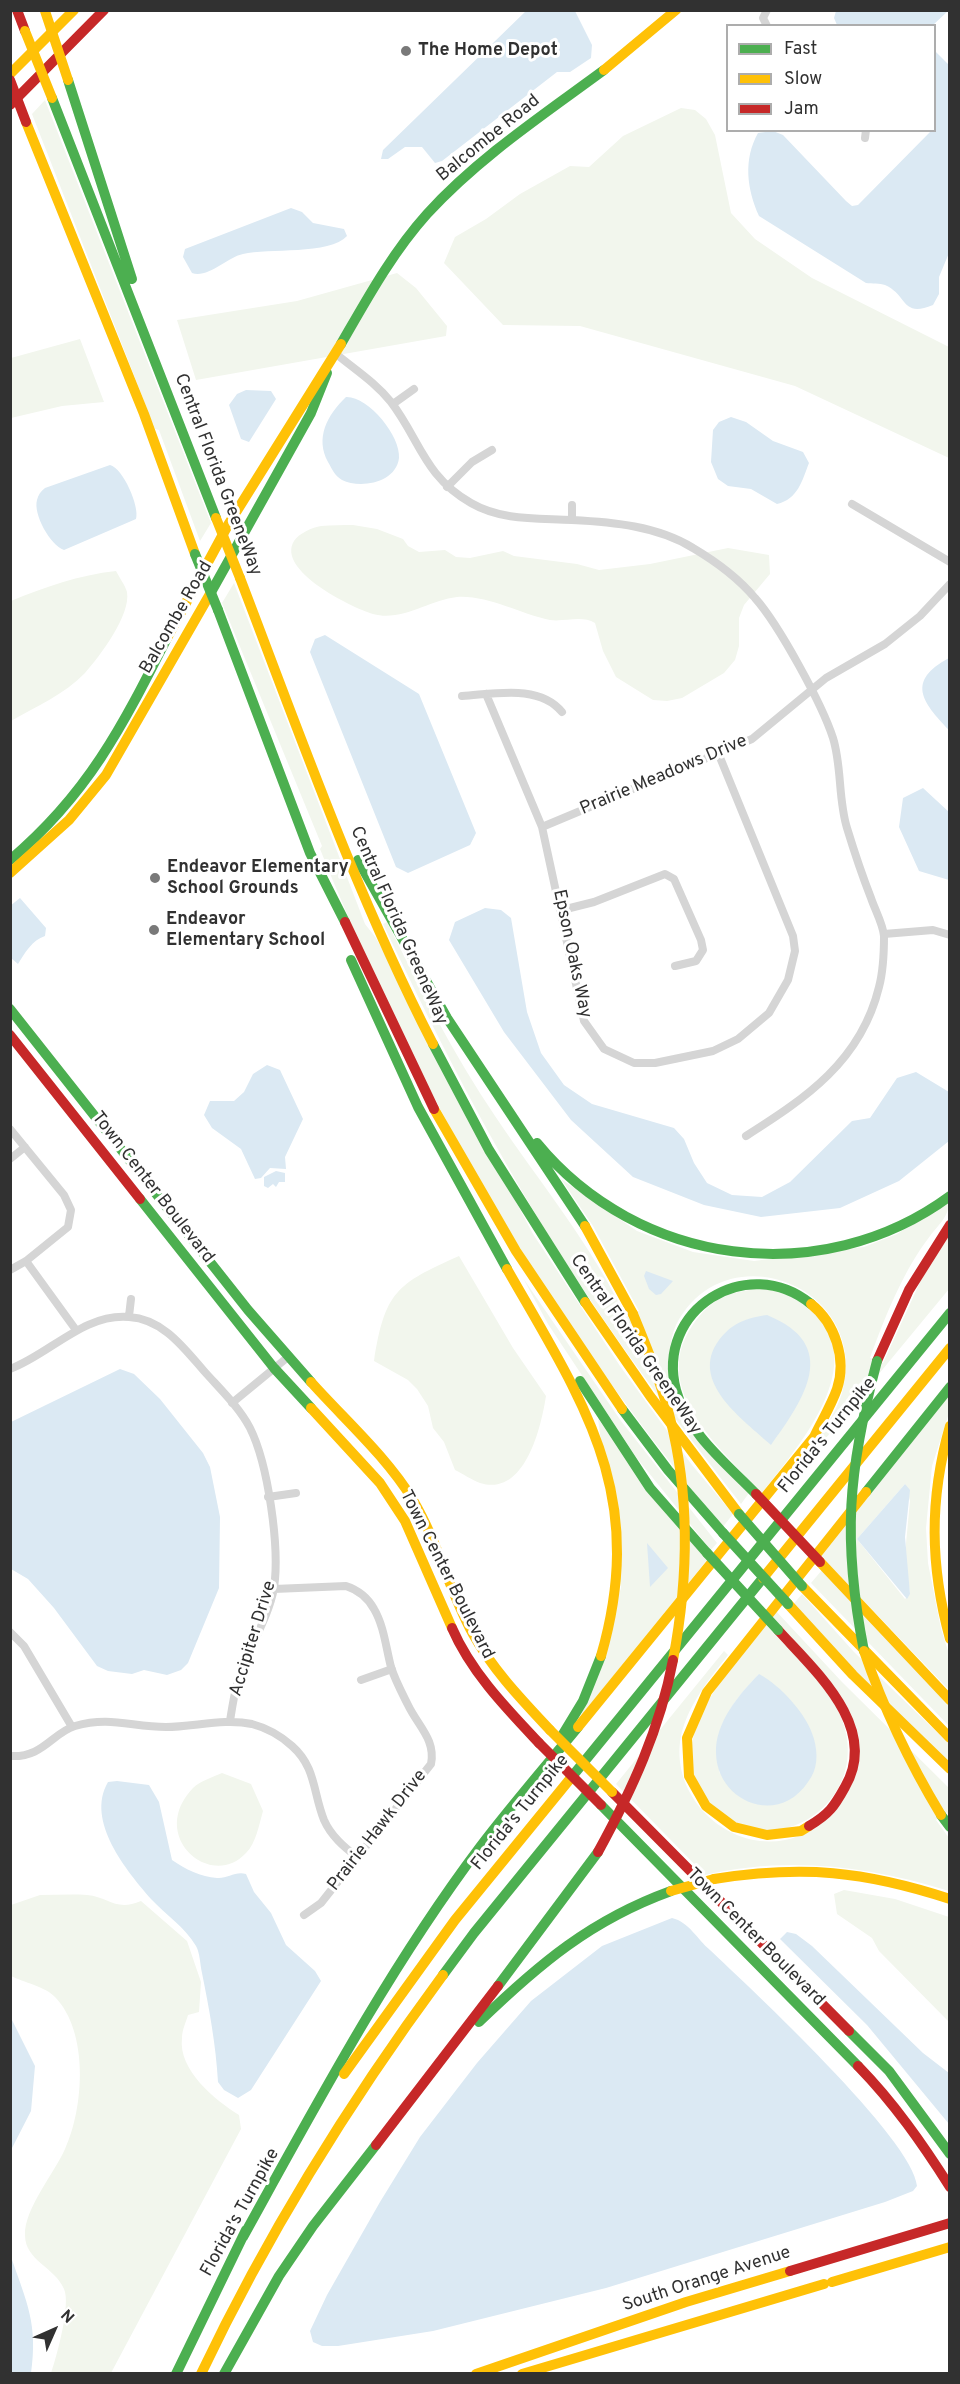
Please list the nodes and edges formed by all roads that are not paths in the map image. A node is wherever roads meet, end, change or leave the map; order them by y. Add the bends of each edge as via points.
1 (17, 10) edge
2 (74, 10) edge
3 (104, 10) edge
4 (676, 10) edge
5 (767, 10) edge
6 (44, 11) edge
7 (765, 24) edge
8 (10, 74) edge
9 (10, 80) edge
10 (10, 105) edge
11 (335, 353) junction
12 (414, 389) dead end
13 (171, 404) junction
14 (393, 404) junction
15 (492, 450) dead end
16 (447, 487) junction
17 (852, 504) dead end
18 (572, 505) dead end
19 (572, 520) junction
20 (950, 562) edge
21 (950, 584) edge
22 (810, 690) junction
23 (486, 694) junction
24 (462, 696) dead end
25 (562, 712) dead end
26 (719, 755) junction
27 (324, 795) junction
28 (542, 827) junction
29 (310, 853) junction
30 (10, 860) edge
31 (10, 873) edge
32 (562, 910) junction
33 (884, 934) junction
34 (950, 935) edge
35 (675, 966) dead end
36 (10, 1009) edge
37 (10, 1035) edge
38 (502, 1104) junction
39 (10, 1129) edge
40 (746, 1136) dead end
41 (26, 1147) junction
42 (10, 1159) edge
43 (950, 1196) edge
44 (950, 1225) edge
45 (491, 1240) junction
46 (26, 1261) junction
47 (10, 1270) edge
48 (131, 1299) dead end
49 (950, 1313) edge
50 (129, 1317) junction
51 (76, 1330) junction
52 (950, 1348) edge
53 (288, 1357) junction
54 (274, 1368) junction
55 (10, 1369) edge
56 (950, 1387) edge
57 (232, 1403) junction
58 (950, 1426) edge
59 (296, 1493) dead end
60 (268, 1497) junction
61 (273, 1589) junction
62 (10, 1632) edge
63 (950, 1639) edge
64 (392, 1670) junction
65 (361, 1680) dead end
66 (950, 1700) edge
67 (230, 1721) junction
68 (72, 1727) junction
69 (913, 1733) junction
70 (950, 1737) edge
71 (10, 1756) edge
72 (950, 1768) edge
73 (950, 1778) edge
74 (523, 1793) junction
75 (950, 1827) edge
76 (357, 1857) junction
77 (950, 1899) edge
78 (304, 1915) dead end
79 (422, 2083) junction
80 (950, 2154) edge
81 (950, 2187) edge
82 (950, 2223) edge
83 (243, 2236) junction
84 (950, 2247) edge
85 (176, 2373) edge
86 (201, 2373) edge
87 (224, 2373) edge
88 (476, 2373) edge
89 (522, 2373) edge

1 - 13 main road, Central Florida GreeneWay, bridge
2 - 8 main road
3 - 10 main road
4 - 11 main road, Balcombe Road via 634,48 448,192 398,249
5 - 7 street
6 - 13 main road, bridge
9 - 29 main road, bridge via 144,414
11 - 14 street
11 - 30 main road, Balcombe Road via 253,483 89,780 49,828
11 - 31 main road, Balcombe Road via 311,413 117,759 77,813
12 - 14 street
13 - 27 main road, Central Florida GreeneWay, bridge
14 - 16 street via 422,456
15 - 16 street via 472,462
16 - 19 street via 486,510 521,519
17 - 20 street
18 - 19 street
19 - 22 street via 620,524 691,547 755,598
21 - 22 street, Prairie Meadows Drive via 920,616 885,644 845,665
22 - 26 street, Prairie Meadows Drive via 752,739
22 - 33 street via 832,736 845,823
23 - 24 street
23 - 25 street via 535,694 554,702
23 - 28 street, Epson Oaks Way
26 - 28 street, Prairie Meadows Drive
26 - 32 street, Epson Oaks Way via 793,936 795,951 784,989 754,1028 713,1051 655,1063 634,1064 617,1058 604,1049 584,1021
27 - 38 main road via 391,923
27 - 70 main road, Central Florida GreeneWay, bridge via 420,1019 512,1191 619,1354 739,1514 881,1670
28 - 32 street, Epson Oaks Way
29 - 45 main road via 384,1036 446,1161
29 - 69 main road, bridge via 412,1067 509,1240 573,1340 691,1498 853,1675
32 - 35 street via 594,902 664,874 674,879 703,950 696,961
33 - 34 street via 933,930
33 - 40 street via 880,986 867,1022 842,1062 793,1107
36 - 53 main road, Town Center Boulevard
37 - 54 main road, Town Center Boulevard
38 - 43 main road via 565,1174 594,1198 659,1234 720,1252 761,1257 842,1248 912,1220
38 - 79 main road, bridge via 585,1226 633,1314 666,1402 677,1453 683,1514 683,1584 671,1671 650,1745 631,1790 576,1885
39 - 41 street
41 - 42 street
41 - 46 street via 64,1195 71,1210 68,1227
44 - 75 main road, bridge via 905,1297 877,1361 854,1448 848,1493 854,1603 867,1664 908,1763
45 - 56 main road, bridge via 662,1504 707,1553 778,1630 832,1690 850,1725 854,1760 847,1786 822,1818 796,1832 764,1836 730,1826 703,1804 688,1774 685,1757 690,1724 707,1692
45 - 74 main road via 589,1416 605,1462 617,1519 616,1586 603,1649 573,1718
46 - 47 street
46 - 51 street
48 - 50 street
49 - 83 main road, Florida's Turnpike via 448,1929 326,2100
50 - 51 street, Accipiter Drive via 104,1320
50 - 57 street, Accipiter Drive via 153,1323 171,1335
51 - 55 street, Accipiter Drive
52 - 86 main road via 474,1933 426,1998 309,2174
53 - 54 street
53 - 80 main road, Town Center Boulevard, bridge via 395,1473 431,1534 465,1620 488,1658 550,1730 889,2072
54 - 57 street
54 - 81 main road, Town Center Boulevard, bridge via 380,1483 405,1521 460,1647 496,1696 884,2093 918,2136
57 - 60 street, Accipiter Drive via 249,1426 259,1449
58 - 63 main road via 935,1483 932,1528 933,1563
59 - 60 street
60 - 61 street, Accipiter Drive via 275,1554
61 - 64 street, Prairie Hawk Drive via 346,1586 356,1590 376,1611
61 - 67 street, Accipiter Drive via 238,1681
62 - 68 street via 24,1646
64 - 65 street
64 - 76 street, Prairie Hawk Drive via 434,1753 431,1764
66 - 74 main road, bridge via 820,1562 756,1494 690,1420 676,1393 673,1364 681,1330 706,1299 731,1286 765,1282 788,1288 819,1309 831,1326 842,1364 838,1392 814,1437
67 - 68 street via 164,1727 101,1720
67 - 76 street via 254,1725 293,1746 315,1781 324,1819 333,1836
68 - 71 street via 38,1751
69 - 72 main road
69 - 73 main road
74 - 83 main road via 430,1918 329,2081
76 - 78 street, Prairie Hawk Drive via 321,1903
77 - 79 main road, bridge via 896,1881 806,1869 714,1879 670,1891 616,1913 537,1966
79 - 87 main road via 313,2226 279,2276
82 - 88 main road, South Orange Avenue via 686,2302
83 - 85 main road, Florida's Turnpike
84 - 89 main road, South Orange Avenue

